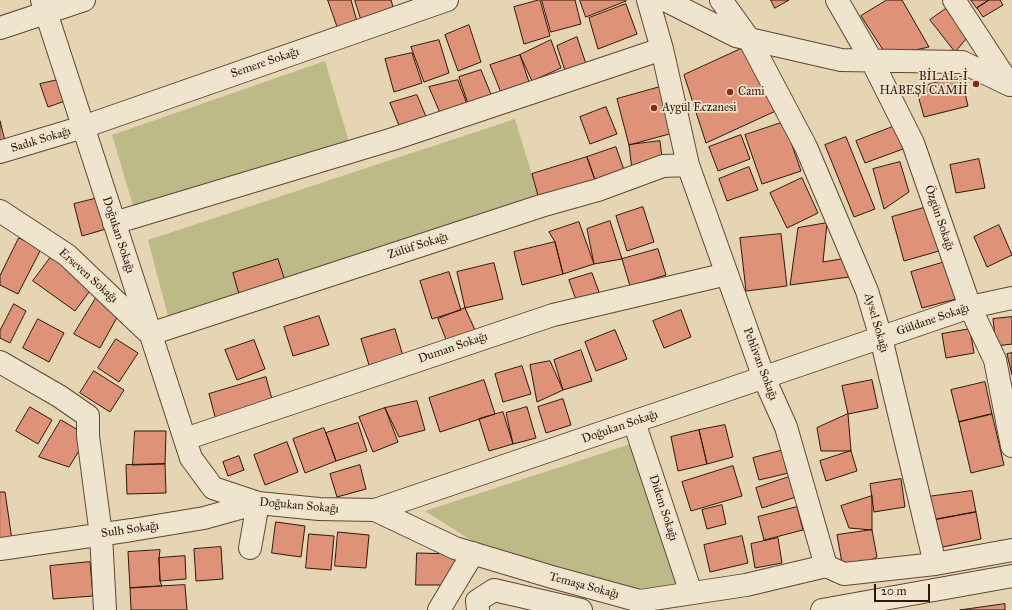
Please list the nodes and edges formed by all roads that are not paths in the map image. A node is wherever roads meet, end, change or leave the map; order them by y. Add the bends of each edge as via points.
1 (84, 0) edge
2 (447, 0) edge
3 (648, 0) edge
4 (665, 0) edge
5 (721, 0) edge
6 (837, 0) edge
7 (954, 0) edge
8 (44, 6) edge
9 (0, 28) edge
10 (749, 39) junction
11 (662, 50) junction
12 (872, 60) junction
13 (1011, 86) edge
14 (83, 127) junction
15 (0, 152) edge
16 (688, 164) junction
17 (0, 211) edge
18 (114, 223) junction
19 (726, 274) junction
20 (1012, 298) edge
21 (970, 307) junction
22 (150, 334) junction
23 (881, 338) junction
24 (0, 362) edge
25 (764, 378) junction
26 (634, 422) junction
27 (185, 439) junction
28 (1012, 446) edge
29 (258, 503) junction
30 (375, 510) junction
31 (101, 534) junction
32 (0, 548) edge
33 (250, 548) dead end
34 (1012, 550) edge
35 (472, 554) junction
36 (935, 564) junction
37 (826, 566) junction
38 (1012, 576) edge
39 (691, 593) junction
40 (541, 606) edge
41 (105, 610) edge
42 (439, 610) edge
43 (478, 610) edge
44 (581, 610) edge
45 (822, 610) edge

1 - 8 street
2 - 14 street, Semere Sokağı
3 - 11 street
4 - 10 street via 736,36
5 - 10 street, Aysel Sokağı
6 - 12 street, Özgün Sokağı
7 - 13 street
8 - 9 street
8 - 14 street, Doğukan Sokağı
10 - 12 street via 841,60
10 - 23 street, Aysel Sokağı via 806,147 867,291
11 - 16 street, Pehlivan Sokağı
11 - 18 street via 394,139
12 - 13 street via 962,62
12 - 21 street, Özgün Sokağı via 913,143
14 - 15 street, Sadık Sokağı
14 - 18 street, Doğukan Sokağı
16 - 19 street, Pehlivan Sokağı
16 - 22 street, Zülüf Sokağı via 663,166 598,190 541,206
17 - 22 street, Erseven Sokağı via 67,255
18 - 22 street, Doğukan Sokağı
19 - 25 street, Pehlivan Sokağı
19 - 27 street, Duman Sokağı via 553,314
20 - 21 street, Güldane Sokağı
21 - 23 street, Güldane Sokağı
21 - 28 street, Özgün Sokağı via 996,360
22 - 27 street, Doğukan Sokağı
23 - 25 street, Güldane Sokağı
23 - 36 street, Aysel Sokağı
24 - 31 street via 88,416 88,436
25 - 26 street, Doğukan Sokağı
25 - 37 street, Pehlivan Sokağı via 786,427
26 - 30 street, Doğukan Sokağı
26 - 39 street, Didem Sokağı
27 - 29 street, Doğukan Sokağı via 191,458 213,488
29 - 30 street, Doğukan Sokağı via 319,509
29 - 31 street, Sulh Sokağı via 204,518
29 - 33 street
30 - 35 street, Temaşa Sokağı
31 - 32 street, Sulh Sokağı
31 - 41 street
34 - 36 street
35 - 39 street, Temaşa Sokağı via 640,601
35 - 42 street
36 - 37 street via 844,574
37 - 39 street, Temaşa Sokağı
38 - 45 street
40 - 43 street via 494,590 477,601
40 - 44 street

